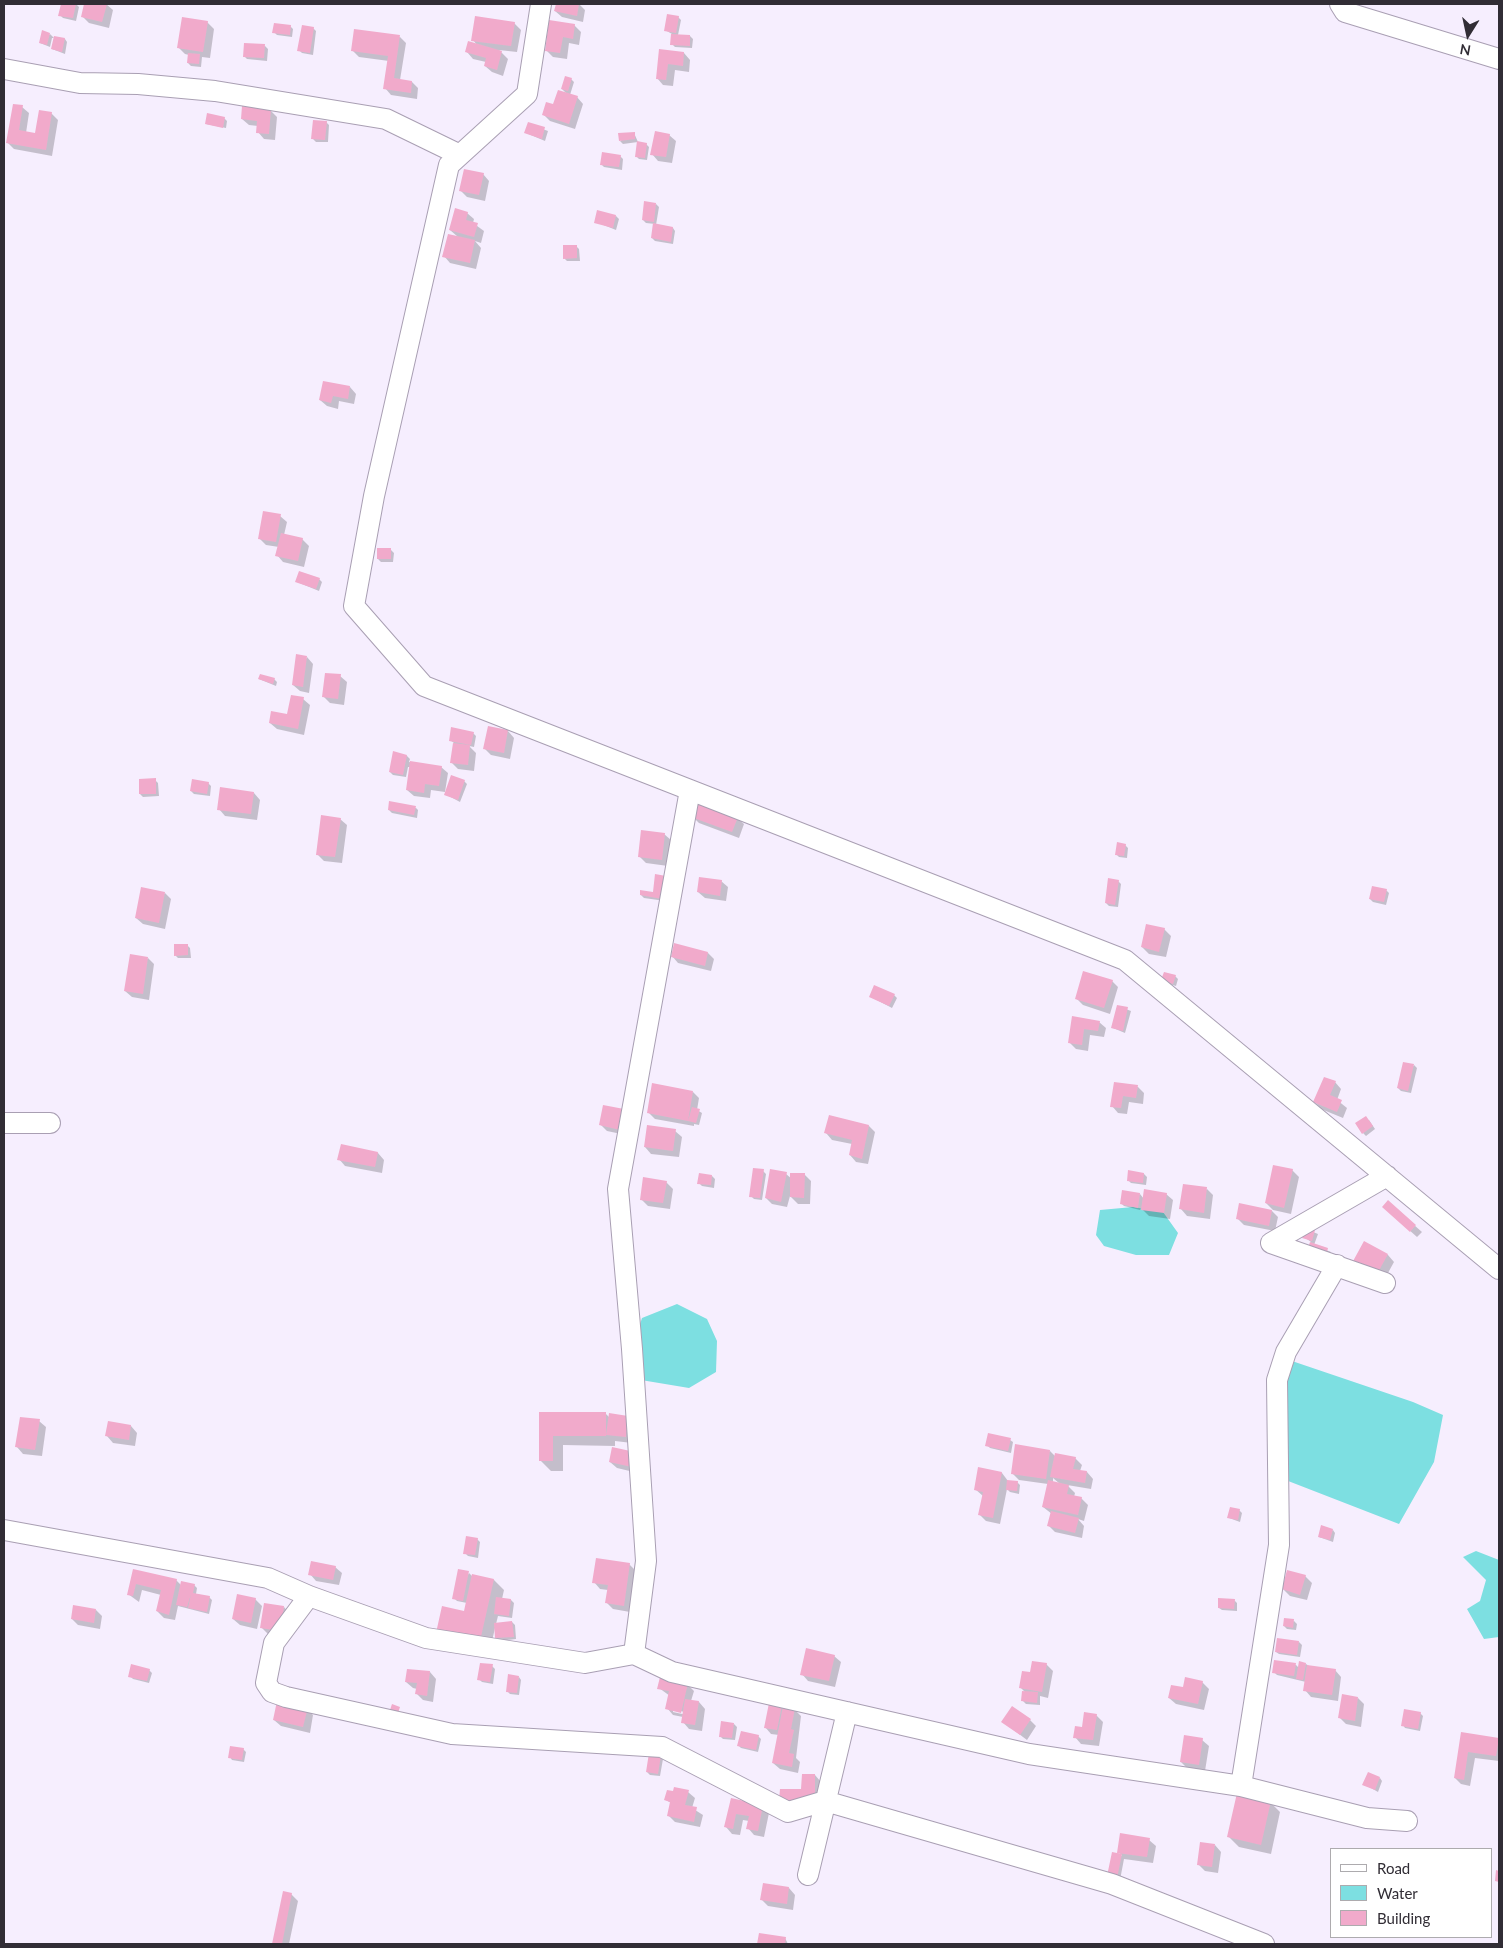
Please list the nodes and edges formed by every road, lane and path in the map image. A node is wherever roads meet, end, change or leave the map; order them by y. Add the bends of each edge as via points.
1 (541, 4) edge
2 (1340, 4) edge
3 (1499, 59) edge
4 (4, 69) edge
5 (460, 154) junction
6 (690, 790) junction
7 (4, 1123) edge
8 (50, 1123) dead end
9 (1387, 1176) junction
10 (1337, 1265) junction
11 (1499, 1269) edge
12 (1385, 1283) dead end
13 (4, 1530) edge
14 (309, 1596) junction
15 (634, 1654) junction
16 (846, 1712) junction
17 (1241, 1786) junction
18 (825, 1801) junction
19 (1407, 1821) dead end
20 (808, 1875) dead end
21 (1264, 1944) edge

1 - 5 street via 527,94
2 - 3 street via 1345,12
4 - 5 street via 80,83 215,91 386,120
5 - 6 street via 449,165 374,496 354,606 424,686
6 - 9 street via 1125,960
6 - 15 street via 618,1189 646,1561
7 - 8 street
9 - 10 street via 1271,1244
9 - 11 street
10 - 12 street
10 - 17 street via 1286,1352 1277,1380 1279,1546
13 - 14 street via 268,1578
14 - 15 street via 426,1638 585,1663
14 - 18 street via 274,1643 266,1683 272,1692 452,1734 662,1747 788,1812
15 - 16 street via 672,1672
16 - 17 street via 1029,1754
16 - 18 street
17 - 19 street via 1367,1818
18 - 20 street
18 - 21 street via 1112,1884

